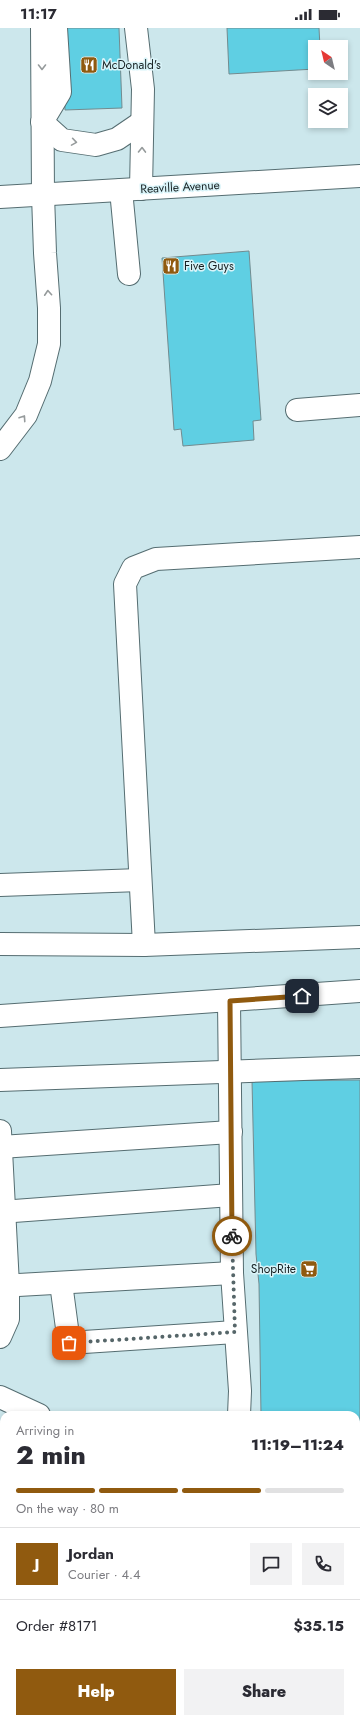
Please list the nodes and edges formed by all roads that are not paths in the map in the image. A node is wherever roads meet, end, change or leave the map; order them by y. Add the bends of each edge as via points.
1 (42, 28) edge
2 (56, 28) edge
3 (124, 28) edge
4 (136, 28) edge
5 (142, 117) junction
6 (42, 122) junction
7 (360, 176) edge
8 (131, 190) junction
9 (43, 195) junction
10 (0, 197) edge
11 (129, 274) dead end
12 (360, 405) edge
13 (297, 410) dead end
14 (0, 449) edge
15 (360, 547) edge
16 (140, 880) junction
17 (0, 884) edge
18 (360, 937) edge
19 (0, 944) edge
20 (144, 945) junction
21 (360, 992) edge
22 (230, 1001) junction
23 (0, 1016) edge
24 (360, 1067) edge
25 (230, 1071) junction
26 (0, 1080) edge
27 (231, 1132) junction
28 (0, 1142) edge
29 (231, 1195) junction
30 (2, 1212) edge
31 (232, 1273) junction
32 (61, 1283) junction
33 (4, 1285) edge
34 (235, 1332) junction
35 (0, 1337) edge
36 (9, 1405) edge
37 (27, 1411) edge
38 (239, 1411) edge

1 -> 6 main road
2 - 6 main road via 60,92
3 - 5 main road via 130,104
4 - 5 main road via 143,89
6 -> 5 main road via 62,140 96,145 117,139
8 -> 5 main road
6 - 9 main road
7 - 8 main road, Reaville Avenue
8 - 9 main road, Reaville Avenue
8 - 11 main road
9 - 10 main road, Reaville Avenue
14 -> 9 main road via 26,415 40,381 48,344 49,308
12 - 13 main road
15 - 16 main road via 156,559 133,568 125,584
16 - 17 main road
16 - 20 main road
18 - 20 main road
19 - 20 main road
21 - 22 main road
22 - 23 main road
22 - 25 main road
24 - 25 main road
25 - 26 main road
25 - 27 main road
27 - 28 main road
27 - 29 main road
28 - 30 main road
29 - 30 main road
29 - 31 main road
30 - 33 main road
31 - 32 main road
31 - 34 main road
32 - 33 main road
32 - 34 main road via 69,1343
33 - 35 main road via 8,1319
34 - 38 main road
36 - 37 main road

